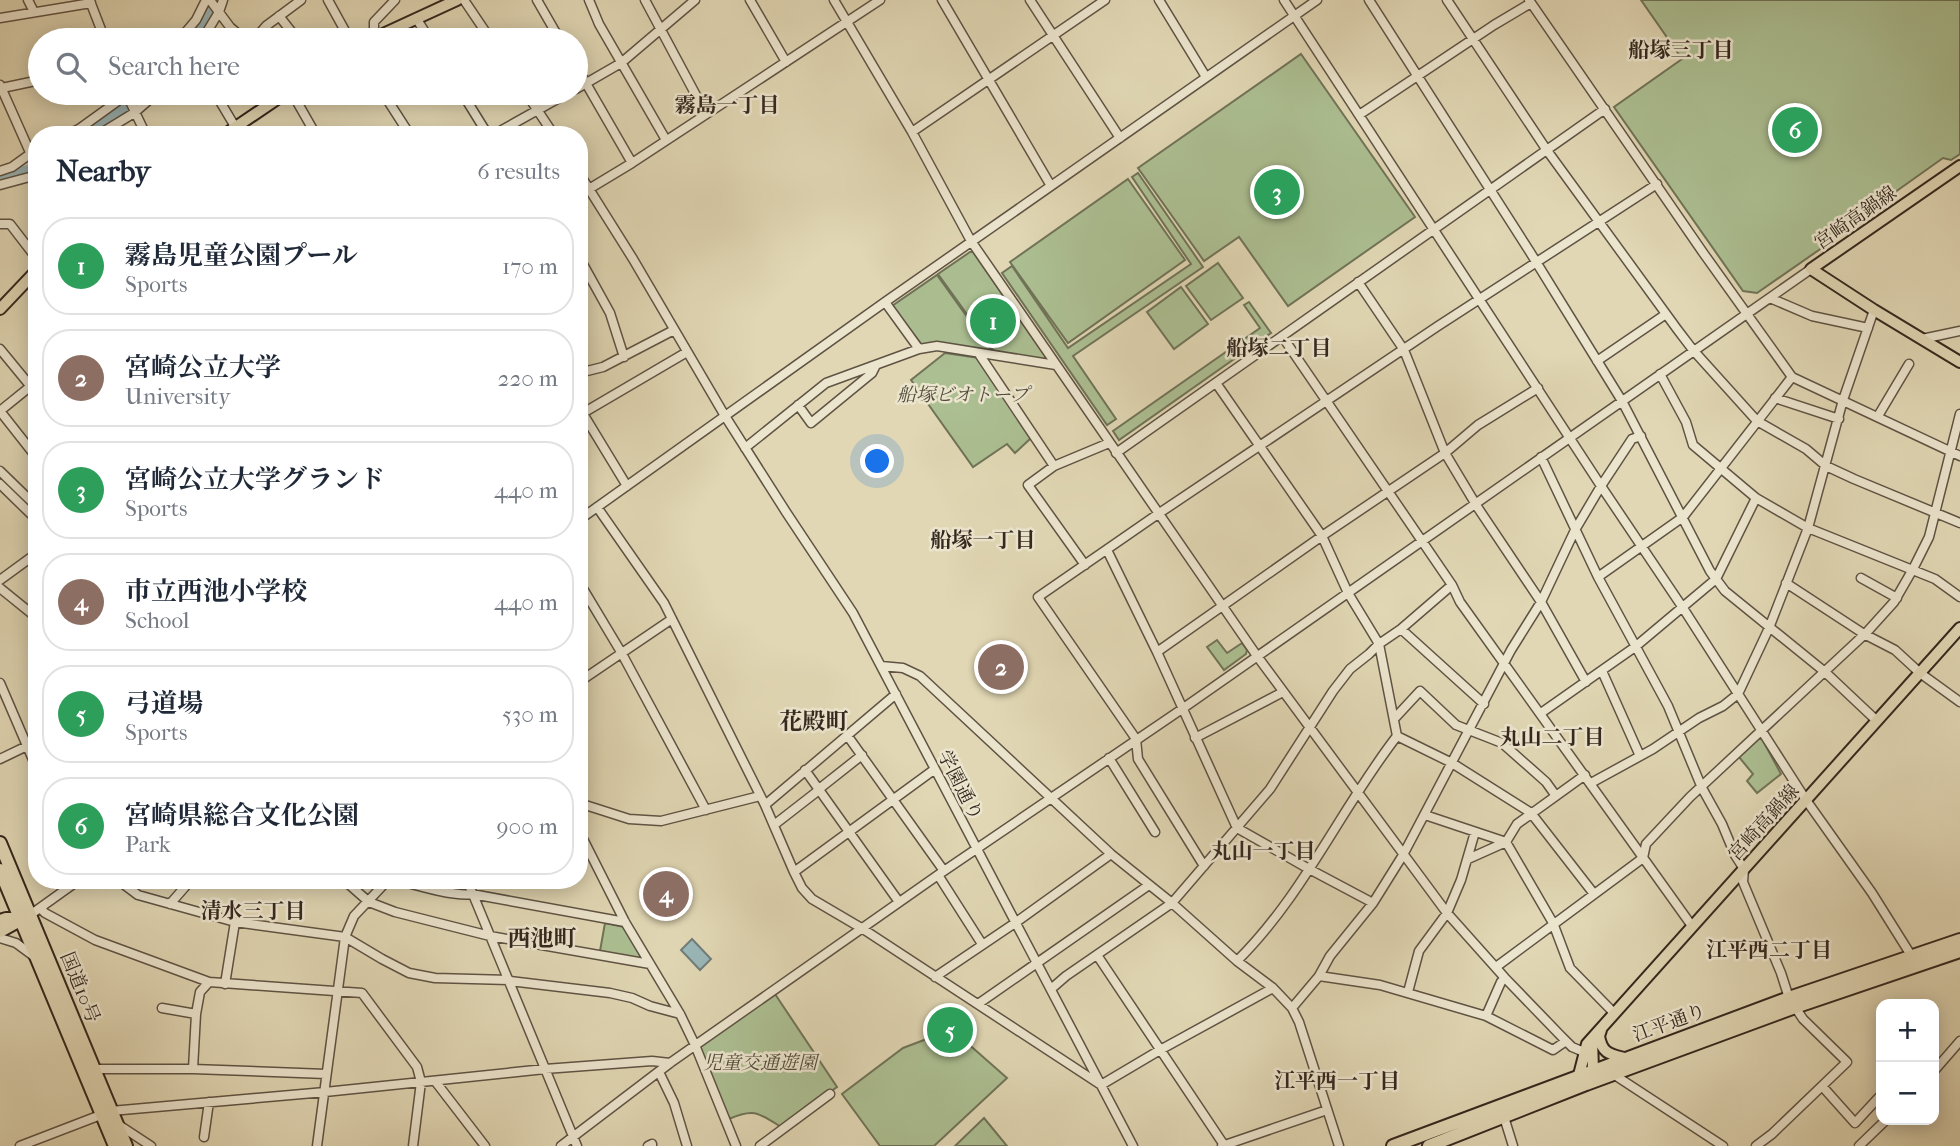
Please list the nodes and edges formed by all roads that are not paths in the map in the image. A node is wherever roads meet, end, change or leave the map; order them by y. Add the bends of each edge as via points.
1 (28, 0) edge
2 (208, 0) edge
3 (223, 0) edge
4 (301, 0) edge
5 (328, 0) edge
6 (395, 0) edge
7 (457, 0) edge
8 (464, 0) edge
9 (537, 0) edge
10 (589, 0) edge
11 (645, 0) edge
12 (695, 0) edge
13 (750, 0) edge
14 (834, 0) edge
15 (880, 0) edge
16 (942, 0) edge
17 (1030, 0) edge
18 (1105, 0) edge
19 (1159, 0) edge
20 (1284, 0) edge
21 (1317, 0) edge
22 (1369, 0) edge
23 (1447, 0) edge
24 (90, 1) edge
25 (1530, 2) edge
26 (34, 12) junction
27 (219, 12) junction
28 (279, 16) junction
29 (1294, 16) junction
30 (0, 18) edge
31 (416, 18) junction
32 (846, 21) junction
33 (101, 28) edge
34 (189, 28) edge
35 (209, 28) edge
36 (231, 28) edge
37 (264, 28) edge
38 (288, 28) edge
39 (343, 28) edge
40 (373, 28) edge
41 (395, 28) edge
42 (422, 28) edge
43 (483, 28) edge
44 (553, 28) edge
45 (661, 30) junction
46 (1053, 36) junction
47 (1474, 40) junction
48 (786, 62) junction
49 (621, 63) junction
50 (1416, 76) junction
51 (1206, 77) junction
52 (988, 79) junction
53 (28, 82) edge
54 (588, 82) edge
55 (588, 86) edge
56 (1, 87) edge
57 (114, 105) edge
58 (132, 105) edge
59 (142, 105) edge
60 (222, 105) edge
61 (271, 105) edge
62 (299, 105) edge
63 (391, 105) edge
64 (470, 105) edge
65 (534, 105) edge
66 (546, 105) edge
67 (1605, 109) junction
68 (537, 110) junction
69 (134, 112) junction
70 (706, 114) junction
71 (1359, 115) junction
72 (83, 126) edge
73 (111, 126) edge
74 (141, 126) edge
75 (234, 126) edge
76 (243, 126) edge
77 (311, 126) edge
78 (404, 126) edge
79 (485, 126) edge
80 (508, 126) edge
81 (548, 126) edge
82 (912, 132) junction
83 (1120, 138) junction
84 (666, 140) junction
85 (28, 145) edge
86 (1546, 149) junction
87 (28, 160) edge
88 (632, 163) junction
89 (1960, 166) edge
90 (0, 171) edge
91 (28, 177) edge
92 (1657, 184) junction
93 (0, 185) edge
94 (1051, 186) junction
95 (589, 188) joint
96 (1490, 190) junction
97 (1600, 222) junction
98 (0, 224) edge
99 (1433, 229) junction
100 (971, 241) junction
101 (28, 247) edge
102 (1535, 262) junction
103 (1811, 269) junction
104 (588, 273) edge
105 (28, 280) edge
106 (1358, 282) junction
107 (1770, 298) junction
108 (1479, 299) junction
109 (885, 302) junction
110 (0, 309) edge
111 (1874, 310) junction
112 (1666, 314) junction
113 (1747, 314) junction
114 (1868, 328) junction
115 (674, 330) junction
116 (1960, 331) edge
117 (1282, 336) junction
118 (1922, 339) junction
119 (0, 349) edge
120 (919, 349) junction
121 (1404, 349) junction
122 (1693, 350) junction
123 (687, 352) junction
124 (979, 354) junction
125 (624, 357) junction
126 (1597, 360) junction
127 (1960, 362) edge
128 (1056, 365) junction
129 (1909, 365) dead end
130 (875, 367) junction
131 (588, 371) edge
132 (1660, 374) junction
133 (1792, 377) junction
134 (28, 378) edge
135 (1216, 383) junction
136 (1538, 388) junction
137 (28, 389) edge
138 (1775, 398) junction
139 (1843, 400) junction
140 (1328, 401) junction
141 (1622, 401) junction
142 (798, 405) junction
143 (588, 406) edge
144 (0, 411) edge
145 (1960, 414) edge
146 (725, 416) junction
147 (1878, 416) junction
148 (1839, 419) junction
149 (1757, 421) junction
150 (588, 422) edge
151 (1641, 436) junction
152 (1570, 438) junction
153 (1109, 443) junction
154 (1261, 446) junction
155 (28, 447) edge
156 (745, 447) junction
157 (1951, 450) junction
158 (1116, 453) junction
159 (1445, 453) junction
160 (1960, 456) edge
161 (1541, 457) junction
162 (1054, 466) junction
163 (1826, 466) junction
164 (1720, 468) junction
165 (0, 471) edge
166 (0, 484) edge
167 (626, 486) junction
168 (1601, 486) junction
169 (1387, 492) junction
170 (28, 498) edge
171 (1756, 498) junction
172 (1475, 503) junction
173 (597, 507) junction
174 (28, 511) edge
175 (1935, 513) junction
176 (588, 514) edge
177 (1158, 514) junction
178 (1683, 517) junction
179 (1960, 523) edge
180 (1808, 528) junction
181 (1575, 530) junction
182 (1322, 536) junction
183 (1421, 542) junction
184 (1641, 547) junction
185 (1107, 550) junction
186 (28, 560) edge
187 (1085, 565) junction
188 (1913, 569) junction
189 (1598, 577) junction
190 (1861, 578) dead end
191 (1716, 579) junction
192 (0, 580) edge
193 (1786, 583) junction
194 (1452, 586) junction
195 (0, 589) edge
196 (1348, 593) junction
197 (588, 597) edge
198 (1960, 597) edge
199 (1897, 598) junction
200 (1541, 603) junction
201 (1222, 606) junction
202 (1683, 608) junction
203 (28, 611) edge
204 (672, 619) junction
205 (1769, 628) junction
206 (1960, 628) edge
207 (1401, 629) junction
208 (1864, 634) junction
209 (1379, 644) junction
210 (1635, 647) junction
211 (621, 652) junction
212 (1157, 652) junction
213 (1257, 656) junction
214 (1504, 663) junction
215 (881, 666) junction
216 (1601, 671) junction
217 (1825, 672) junction
218 (1920, 673) junction
219 (588, 676) edge
220 (0, 682) edge
221 (1586, 682) junction
222 (1283, 692) junction
223 (896, 694) junction
224 (1738, 694) junction
225 (1960, 702) edge
226 (1484, 704) junction
227 (1182, 709) junction
228 (1541, 713) junction
229 (1394, 719) junction
230 (1877, 721) junction
231 (1310, 729) junction
232 (1469, 731) junction
233 (1762, 732) junction
234 (1678, 734) junction
235 (847, 735) junction
236 (1397, 736) junction
237 (1195, 738) junction
238 (1136, 739) junction
239 (27, 746) joint
240 (862, 755) junction
241 (1640, 756) junction
242 (1109, 758) junction
243 (0, 759) edge
244 (1452, 762) junction
245 (935, 769) junction
246 (805, 770) junction
247 (1588, 779) junction
248 (1702, 788) junction
249 (819, 789) junction
250 (1358, 792) junction
251 (760, 796) junction
252 (1556, 796) junction
253 (1050, 799) junction
254 (893, 800) junction
255 (1806, 800) junction
256 (765, 805) junction
257 (588, 806) edge
258 (706, 810) junction
259 (1531, 813) junction
260 (1424, 815) junction
261 (774, 825) junction
262 (1237, 828) junction
263 (850, 832) junction
264 (1155, 832) dead end
265 (1475, 832) junction
266 (1506, 842) junction
267 (0, 843) edge
268 (588, 848) edge
269 (976, 849) junction
270 (1111, 854) junction
271 (1403, 855) junction
272 (588, 856) edge
273 (593, 857) junction
274 (1643, 858) junction
275 (1468, 859) junction
276 (1204, 866) junction
277 (1308, 869) junction
278 (1744, 869) junction
279 (0, 870) edge
280 (794, 872) junction
281 (941, 873) junction
282 (1149, 885) junction
283 (4, 888) edge
284 (66, 889) edge
285 (130, 889) edge
286 (183, 889) edge
287 (354, 889) edge
288 (380, 889) edge
289 (434, 889) edge
290 (470, 889) edge
291 (472, 894) junction
292 (1594, 894) junction
293 (369, 902) junction
294 (899, 902) junction
295 (1172, 903) junction
296 (1373, 903) junction
297 (170, 904) junction
298 (1447, 913) junction
299 (30, 914) junction
300 (0, 921) edge
301 (235, 922) junction
302 (625, 922) junction
303 (1015, 923) junction
304 (1553, 923) junction
305 (1692, 926) junction
306 (863, 929) junction
307 (0, 931) edge
308 (490, 936) junction
309 (345, 937) junction
310 (0, 938) edge
311 (1960, 940) edge
312 (982, 944) junction
313 (1960, 951) edge
314 (1097, 955) junction
315 (37, 959) junction
316 (1237, 961) junction
317 (1915, 961) junction
318 (1036, 962) junction
319 (650, 964) junction
320 (1496, 967) junction
321 (1319, 976) junction
322 (935, 977) junction
323 (1505, 978) junction
324 (509, 981) junction
325 (209, 982) junction
326 (225, 984) junction
327 (1273, 988) junction
328 (1051, 989) junction
329 (338, 992) junction
330 (1408, 992) junction
331 (1792, 1003) junction
332 (978, 1004) junction
333 (162, 1008) dead end
334 (1292, 1008) junction
335 (1614, 1013) junction
336 (196, 1014) junction
337 (680, 1014) junction
338 (1486, 1016) junction
339 (1602, 1028) junction
340 (1592, 1039) junction
341 (1566, 1041) junction
342 (1960, 1041) edge
343 (695, 1045) junction
344 (1160, 1050) junction
345 (1584, 1052) junction
346 (1624, 1058) junction
347 (670, 1063) junction
348 (1939, 1065) edge
349 (94, 1069) junction
350 (193, 1069) junction
351 (545, 1069) junction
352 (1593, 1070) junction
353 (659, 1072) junction
354 (326, 1074) junction
355 (1613, 1074) junction
356 (1583, 1080) junction
357 (435, 1081) junction
358 (421, 1082) junction
359 (1101, 1085) junction
360 (1822, 1086) junction
361 (325, 1092) junction
362 (830, 1094) dead end
363 (1876, 1100) edge
364 (209, 1102) junction
365 (1327, 1110) junction
366 (110, 1116) junction
367 (1504, 1117) junction
368 (1881, 1125) edge
369 (204, 1137) dead end
370 (1711, 1139) junction
371 (575, 1142) edge
372 (20, 1146) edge
373 (115, 1146) edge
374 (126, 1146) edge
375 (151, 1146) edge
376 (317, 1146) edge
377 (413, 1146) edge
378 (485, 1146) edge
379 (561, 1146) edge
380 (687, 1146) edge
381 (736, 1146) edge
382 (760, 1146) edge
383 (1133, 1146) edge
384 (1223, 1146) edge
385 (1339, 1146) edge
386 (1393, 1146) edge
387 (1429, 1146) edge
388 (1513, 1146) edge
389 (1703, 1146) edge
390 (1723, 1146) edge
391 (1756, 1146) edge
392 (1859, 1146) edge

1 - 26 street
2 - 27 street
2 - 34 street
3 - 27 street
4 - 28 street
5 - 39 street
6 - 40 street
7 - 31 main road
8 - 43 street
9 - 44 street
10 - 49 street
11 - 45 street
12 - 45 street
13 - 48 street
14 - 32 street
15 - 32 street
16 - 52 street
17 - 46 street
18 - 46 street
19 - 51 street
20 - 29 street
21 - 29 street
22 - 50 street
23 - 47 street
24 - 26 street
24 - 33 street
25 - 47 street
25 - 67 street
26 - 30 street
27 - 35 street
27 - 36 street
28 - 37 street
28 - 38 street
29 - 51 street
29 - 71 street
31 - 41 main road
31 - 42 street
32 - 48 street
32 - 82 street
45 - 49 street
45 - 70 street
46 - 52 street
46 - 83 street
47 - 50 street
47 - 86 street
48 - 70 street
49 - 54 street
49 - 84 street
50 - 71 street
50 - 96 street
51 - 83 street
52 - 82 street
52 - 94 street
53 - 56 street
55 - 88 street
56 - 85 street
57 - 72 street
58 - 69 street
59 - 69 street
60 - 75 street
61 - 76 main road
62 - 77 street
63 - 78 street
64 - 79 street
65 - 68 street
66 - 68 street
67 - 86 street
67 - 92 street
68 - 80 street
68 - 81 street
69 - 73 street
69 - 74 street
70 - 84 street
71 - 99 street
82 - 100 street
83 - 94 street
84 - 88 street
86 - 96 street
86 - 97 street
87 - 90 street
88 - 95 street
89 - 103 main road, 宮崎高鍋線
91 - 93 street
92 - 97 street
92 - 113 street
94 - 100 street
95 - 115 street, 学園通り
96 - 99 street
96 - 102 street
97 - 102 street
97 - 112 street
98 - 101 street via 10,224
99 - 106 street
99 - 108 street
100 - 109 street
100 - 128 street
102 - 108 street
102 - 126 street
103 - 107 street
103 - 111 main road, 宮崎高鍋線
104 - 125 street via 610,313
105 - 110 main road
106 - 117 street
106 - 121 street
107 - 113 street
107 - 114 street via 1812,316
108 - 121 street
108 - 136 street
109 - 120 street
109 - 146 street
111 - 114 street
111 - 118 main road, 宮崎高鍋線
112 - 122 street
112 - 126 street
113 - 122 street
113 - 133 street
114 - 139 street
115 - 123 street, 学園通り
115 - 125 street
116 - 118 street
117 - 135 street
117 - 140 street
118 - 127 main road, 宮崎高鍋線
119 - 134 street
120 - 124 street via 937,346
120 - 130 street
121 - 140 street
121 - 159 street
122 - 132 street
122 - 149 street
123 - 143 street
123 - 146 street, 学園通り
124 - 128 street
124 - 162 street
125 - 131 street
126 - 141 street
128 - 153 street
129 - 147 street
130 - 142 street via 826,383
130 - 142 street via 811,423
132 - 141 street
132 - 164 street via 1693,445
133 - 138 street
133 - 139 street
135 - 154 street
135 - 158 street
136 - 152 street
136 - 159 street
137 - 144 street
138 - 148 street
138 - 149 street
139 - 147 street
139 - 148 street
140 - 154 street
140 - 169 street
141 - 151 street
141 - 152 street
142 - 156 street
144 - 155 street
145 - 157 street
146 - 156 street, 学園通り
146 - 167 street
147 - 157 street
148 - 163 street
149 - 163 street
149 - 164 street
150 - 167 street
151 - 168 street via 1632,439
151 - 178 street
152 - 161 street
152 - 168 street
153 - 158 street
153 - 162 street
154 - 177 street
154 - 182 street
156 - 215 street, 学園通り via 853,613
157 - 160 street
157 - 175 street
158 - 177 street
159 - 169 street
159 - 172 street
161 - 172 street
161 - 181 street
162 - 187 street via 1028,485
163 - 175 street
163 - 180 street
164 - 171 street
164 - 178 street
165 - 170 street
166 - 174 street
167 - 173 street
168 - 181 street
168 - 184 street
169 - 182 street
169 - 183 street
171 - 180 street
171 - 191 street
172 - 183 street
172 - 200 street
173 - 176 street
173 - 204 street
175 - 179 street
175 - 188 street
177 - 185 street
177 - 201 street
178 - 184 street
178 - 191 street
180 - 188 street
180 - 193 street
181 - 189 street
181 - 200 street
182 - 196 street
182 - 201 street
183 - 194 street
183 - 196 street
184 - 189 street
184 - 202 street
185 - 187 street
185 - 212 street
186 - 192 street
187 - 238 street via 1038,597
188 - 198 street
188 - 199 street
189 - 210 street
190 - 199 street
191 - 202 street
191 - 205 street
193 - 205 street
193 - 208 street
194 - 207 street
194 - 214 street
195 - 203 street
196 - 209 street
196 - 213 street
197 - 211 street
199 - 208 street
200 - 214 street
200 - 221 street
201 - 212 street
201 - 213 street
202 - 210 street
202 - 224 street
204 - 211 street
204 - 251 street
205 - 217 street
205 - 224 street
206 - 218 main road, 宮崎高鍋線
207 - 209 street
207 - 226 street
208 - 217 street
208 - 218 street via 1895,650
209 - 229 street
209 - 231 street via 1350,668
210 - 216 street
210 - 234 street
211 - 219 street
211 - 258 street
212 - 227 street
213 - 222 street
213 - 227 street
214 - 226 street
214 - 228 street
215 - 223 street, 学園通り
215 - 253 street via 903,668 920,676
216 - 221 street
216 - 241 street
217 - 230 street
217 - 233 street
218 - 225 street
218 - 230 main road, 宮崎高鍋線
220 - 239 street
221 - 228 street
222 - 231 street
222 - 237 street
223 - 235 street
223 - 245 street, 学園通り
224 - 233 street
224 - 234 street
226 - 232 street
227 - 237 street
227 - 238 street
228 - 247 street
229 - 232 street via 1420,691
229 - 236 street
230 - 255 main road, 宮崎高鍋線
231 - 250 street
231 - 262 street
232 - 244 street
232 - 252 street via 1502,743
233 - 248 street
233 - 255 street
234 - 241 street
234 - 248 street
235 - 240 street
235 - 246 street
236 - 244 street
236 - 250 street
237 - 262 street
238 - 242 street
238 - 276 street via 1138,760
239 - 243 street
240 - 249 street
240 - 254 street
241 - 247 street
242 - 253 street
242 - 264 street
244 - 259 street
244 - 260 street
245 - 254 street
245 - 269 street, 学園通り
246 - 249 street
246 - 256 street
247 - 252 street
247 - 274 street
248 - 274 street via 1646,844
248 - 278 street
249 - 261 street
249 - 263 street
250 - 271 street
250 - 277 street
251 - 256 street
251 - 258 street
252 - 259 street
253 - 269 street
253 - 270 street
254 - 263 street
254 - 281 street
255 - 278 main road, 宮崎高鍋線
255 - 317 street
256 - 261 street
257 - 258 street via 644,821
259 - 266 street
259 - 292 street
260 - 265 street
260 - 271 street
261 - 280 street
262 - 276 street
262 - 277 street
263 - 280 street
263 - 294 street
265 - 266 street
265 - 275 street
266 - 275 street
266 - 304 street
267 - 299 highway, 国道10号
268 - 273 street
269 - 281 street
269 - 303 street, 学園通り
270 - 282 street
270 - 303 street
271 - 296 street
271 - 298 street
272 - 273 street
273 - 302 street
274 - 292 street
274 - 305 street
275 - 298 street
276 - 295 street
277 - 296 street
277 - 316 street via 1265,933
278 - 305 main road, 宮崎高鍋線
278 - 331 street via 1743,882
279 - 283 highway, 国道10号
280 - 306 street via 811,899
281 - 294 street
281 - 312 street
282 - 295 street
282 - 318 street
283 - 299 highway, 国道10号
284 - 299 street
285 - 297 street
286 - 297 street
287 - 293 street
288 - 293 street
289 - 291 street
290 - 291 street
291 - 302 street
291 - 308 street
292 - 304 street
293 - 308 street
293 - 309 street via 354,916
294 - 306 street
295 - 314 street
295 - 316 street
296 - 321 street
297 - 301 street
298 - 320 street
298 - 330 street via 1419,951
299 - 300 highway
299 - 307 highway
299 - 315 highway, 国道10号
299 - 325 street via 45,913 95,940
299 - 349 highway, 国道10号
301 - 309 street
301 - 326 street
302 - 319 street
303 - 312 street
303 - 318 street, 学園通り
304 - 320 street
304 - 335 street via 1570,968
305 - 335 main road, 宮崎高鍋線
306 - 322 street
306 - 343 street
308 - 319 street
308 - 324 street
309 - 324 street via 409,973
309 - 329 street
310 - 315 street via 16,943
311 - 317 highway, 江平通り
312 - 322 street
313 - 317 highway, 江平通り
314 - 328 street
314 - 344 street
315 - 366 highway, 国道10号
316 - 327 street
317 - 331 highway, 江平通り
318 - 328 street, 学園通り
318 - 332 street
319 - 337 street
320 - 323 street
321 - 330 street
321 - 334 street
322 - 332 street
323 - 338 street
323 - 341 street
324 - 337 street via 610,993
324 - 351 street
325 - 326 street
325 - 336 street via 200,992
326 - 329 street
327 - 334 street
327 - 344 street
328 - 359 street, 学園通り
329 - 354 street
329 - 358 street via 362,993 417,1067
330 - 338 street
331 - 346 highway, 江平通り
331 - 355 highway, 江平通り
331 - 360 street via 1847,1062
332 - 359 street
333 - 336 street
334 - 365 street
335 - 339 main road, 宮崎高鍋線
336 - 350 street
337 - 343 street
338 - 341 street via 1553,1050
339 - 340 main road, 宮崎高鍋線
339 - 346 main road via 1603,1050
340 - 345 main road, 宮崎高鍋線
340 - 352 main road
341 - 345 street
342 - 348 street
343 - 347 street
343 - 381 street
344 - 359 street
344 - 384 street
345 - 356 main road, 宮崎高鍋線
346 - 352 highway, 江平通り
347 - 351 street via 652,1060
347 - 353 street
349 - 350 street
349 - 366 highway, 国道10号
350 - 354 street
351 - 357 street
351 - 371 street
352 - 356 highway, 江平通り
353 - 371 street
353 - 380 street
354 - 361 street
355 - 356 highway
355 - 370 street
356 - 367 highway, 江平通り
356 - 386 highway, 江平通り
357 - 358 street
357 - 378 street
358 - 361 street
358 - 377 street
359 - 383 street, 学園通り
360 - 363 street via 1855,1123
360 - 391 street
361 - 364 street
361 - 376 street
362 - 382 street
364 - 366 street
364 - 369 street
365 - 384 street
365 - 385 street
366 - 372 street
366 - 373 highway, 国道10号
366 - 374 highway, 国道10号
366 - 375 street
367 - 387 highway, 江平通り
367 - 388 street
368 - 392 street
370 - 389 street
370 - 390 street
371 - 379 street

